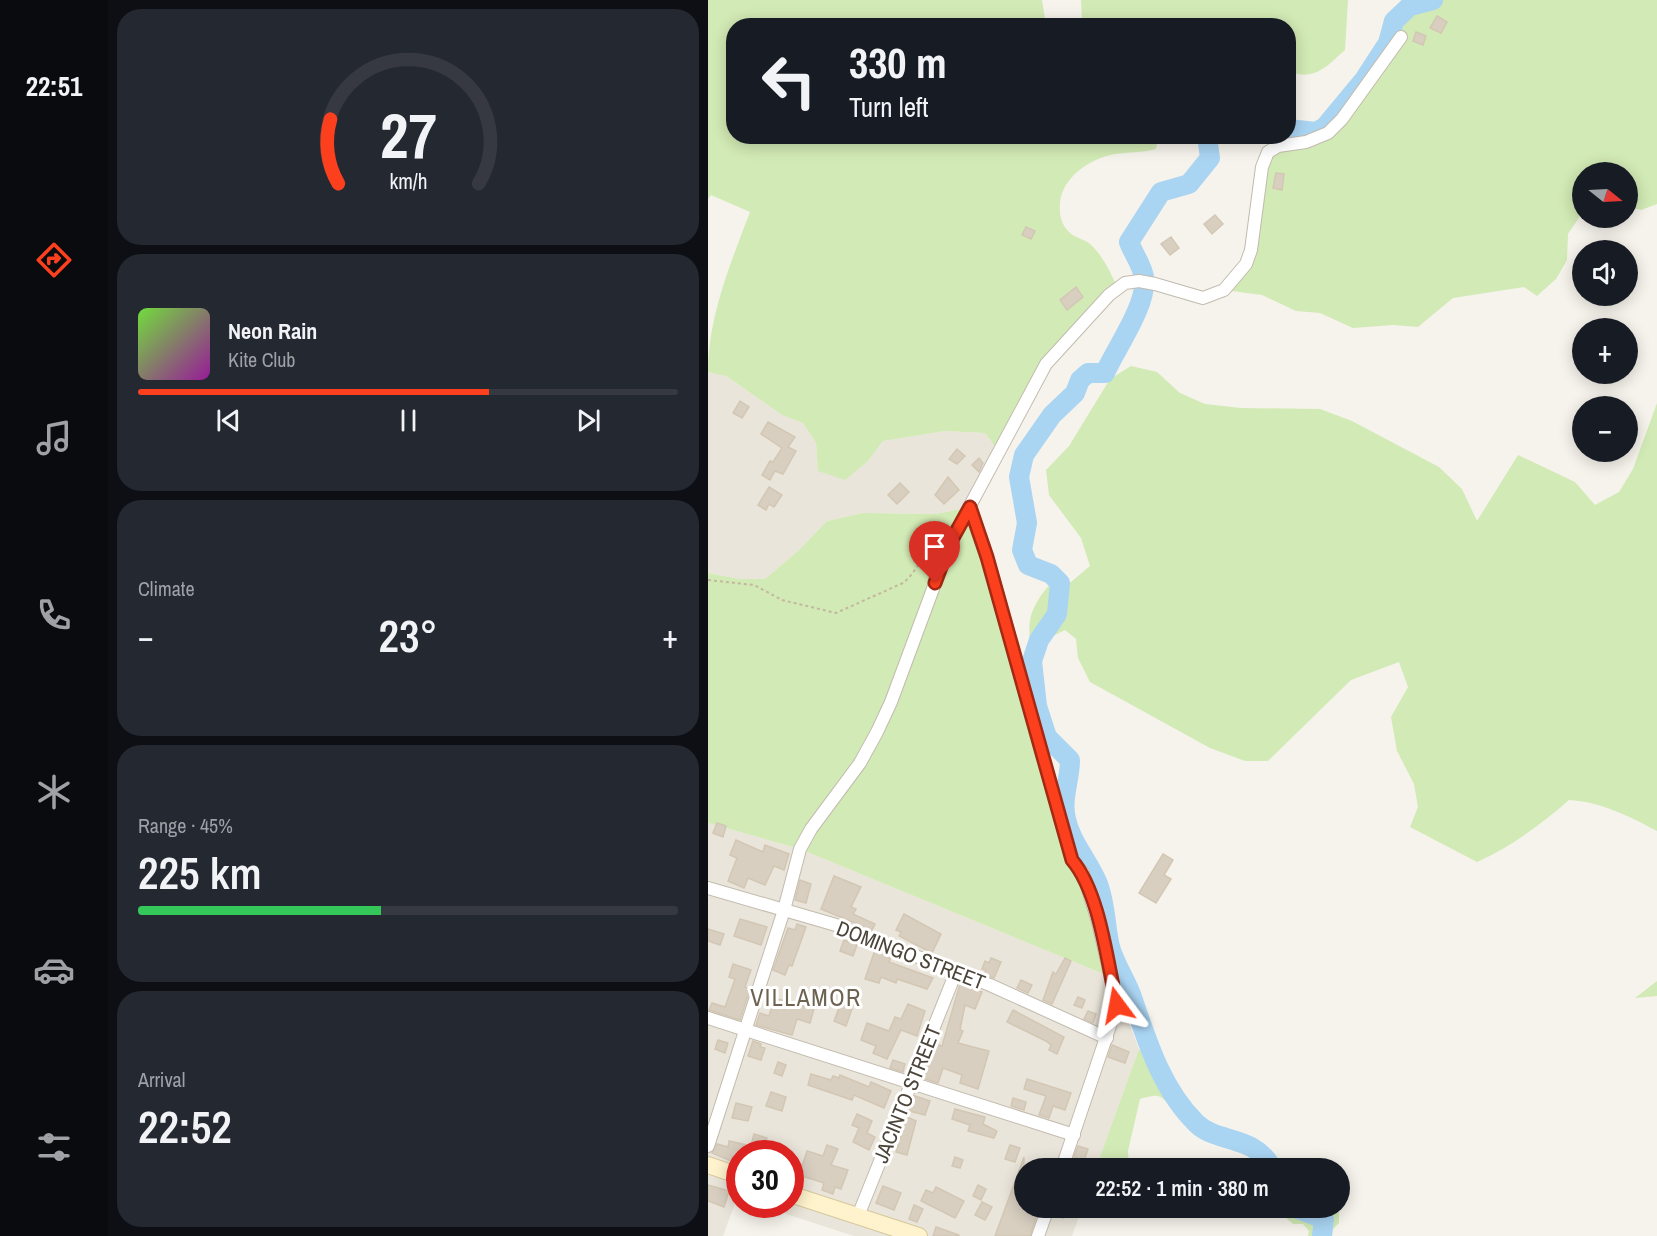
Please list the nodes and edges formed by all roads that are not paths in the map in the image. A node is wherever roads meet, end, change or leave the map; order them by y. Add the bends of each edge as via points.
1 (1401, 37) dead end
2 (1296, 143) edge
3 (1292, 144) edge
4 (970, 507) junction
5 (708, 888) edge
6 (784, 910) junction
7 (956, 972) junction
8 (708, 1018) edge
9 (746, 1031) junction
10 (1107, 1038) junction
11 (913, 1082) junction
12 (1074, 1135) junction
13 (708, 1146) edge
14 (1066, 1158) edge
15 (708, 1165) edge
16 (726, 1171) edge
17 (804, 1199) edge
18 (858, 1216) junction
19 (1044, 1218) edge
20 (919, 1236) edge
21 (1038, 1236) edge

1 - 2 street via 1342,119 1328,133
3 - 4 street via 1268,152 1262,167 1251,250 1246,264 1224,290 1203,298 1139,281 1125,283 1109,295 1056,352 1031,388
4 - 6 street via 950,543 877,732 800,849
4 - 10 street via 1072,860 1083,873 1098,922 1117,1005
5 - 6 street, DOMINGO STREET
6 - 7 street, DOMINGO STREET via 836,925
6 - 9 street
7 - 10 street, DOMINGO STREET
7 - 11 street, JACINTO STREET
8 - 9 street
9 - 11 street
9 - 13 street
10 - 12 street
11 - 12 street
11 - 18 street, JACINTO STREET
12 - 14 street
15 - 16 main road
17 - 18 main road
18 - 20 main road
19 - 21 street

